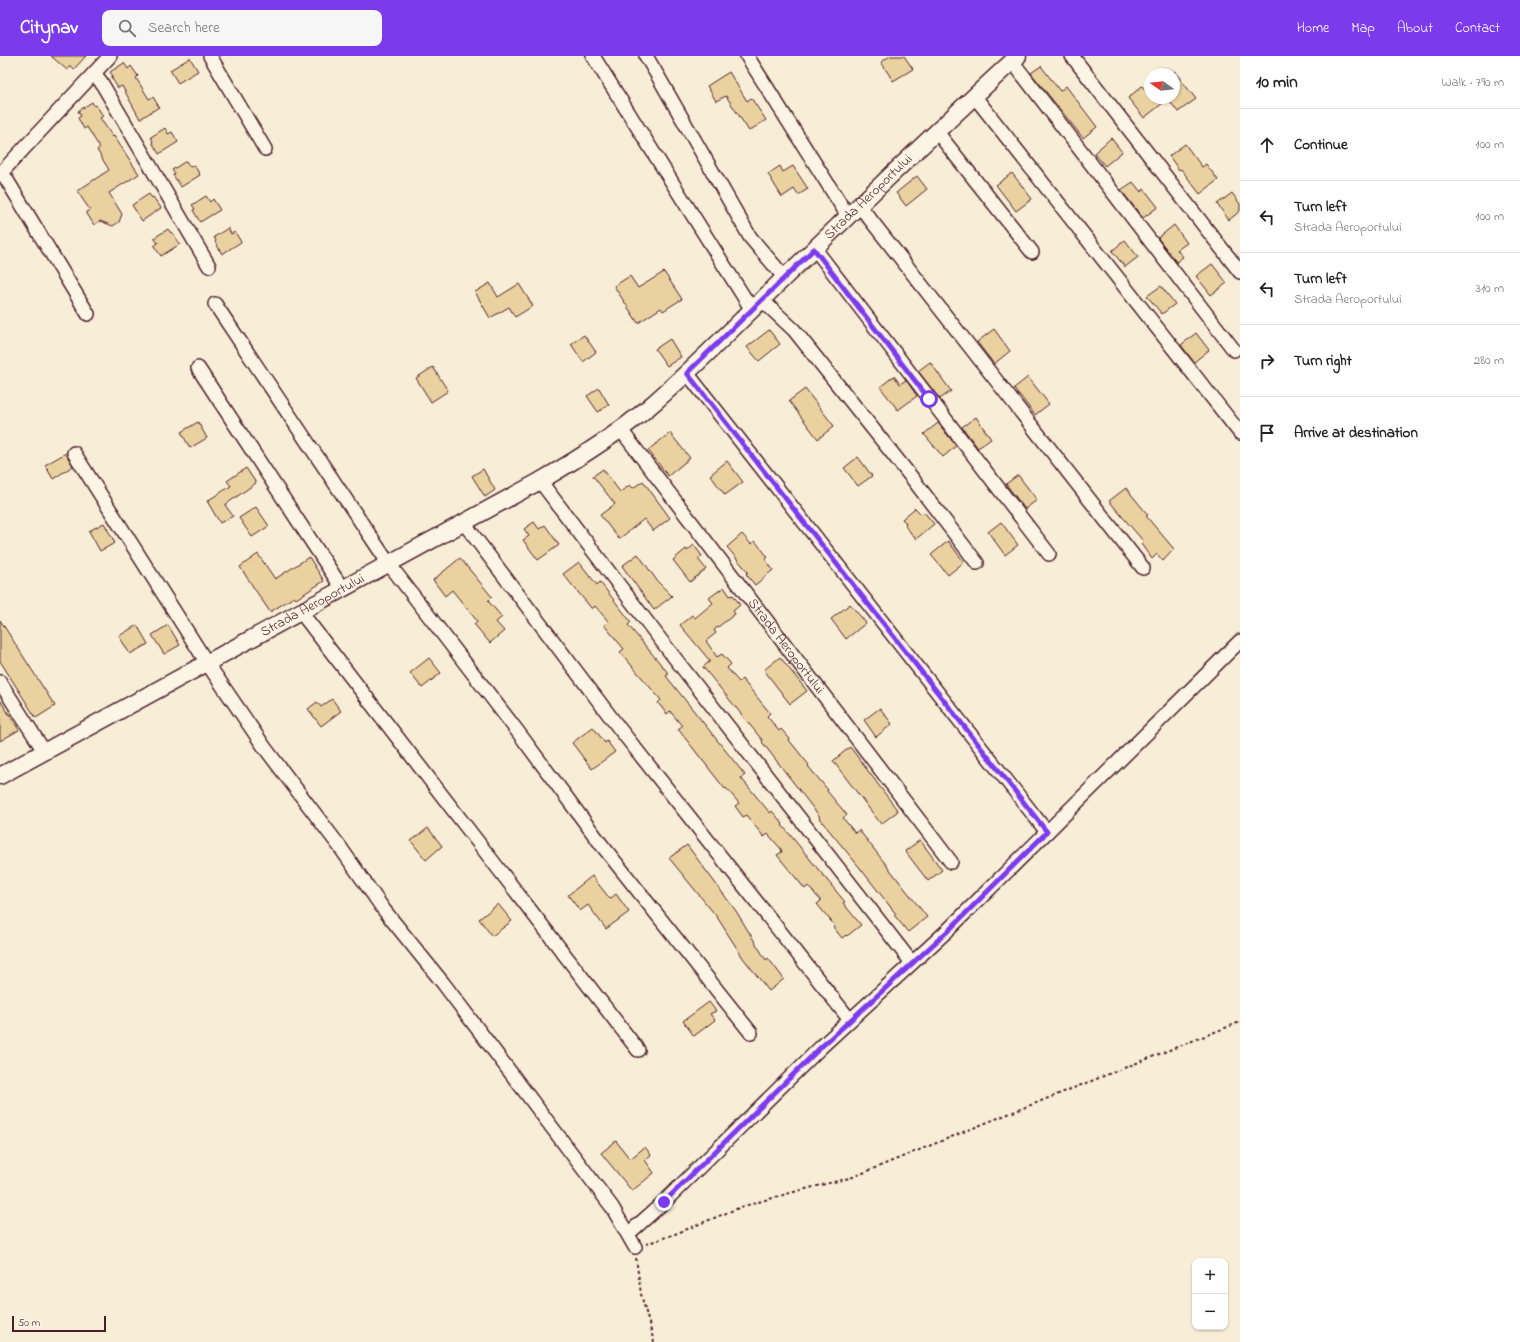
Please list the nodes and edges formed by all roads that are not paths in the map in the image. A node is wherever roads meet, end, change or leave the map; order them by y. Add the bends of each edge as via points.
1 (110, 56) edge
2 (210, 56) edge
3 (593, 56) edge
4 (646, 56) edge
5 (747, 56) edge
6 (1072, 56) edge
7 (1015, 58) edge
8 (94, 73) junction
9 (975, 97) junction
10 (937, 132) junction
11 (265, 149) dead end
12 (1, 173) edge
13 (853, 211) junction
14 (814, 249) junction
15 (1032, 252) dead end
16 (209, 266) dead end
17 (1240, 272) edge
18 (785, 278) junction
19 (215, 304) dead end
20 (757, 305) junction
21 (88, 314) dead end
22 (1234, 350) dead end
23 (198, 368) dead end
24 (687, 373) junction
25 (621, 430) junction
26 (1240, 433) edge
27 (74, 453) dead end
28 (540, 481) junction
29 (464, 523) junction
30 (1049, 554) dead end
31 (977, 563) dead end
32 (389, 564) junction
33 (1144, 568) dead end
34 (342, 588) junction
35 (300, 611) junction
36 (1240, 641) edge
37 (207, 663) junction
38 (0, 682) edge
39 (44, 751) junction
40 (0, 776) edge
41 (1047, 832) junction
42 (952, 862) dead end
43 (912, 963) junction
44 (850, 1020) junction
45 (751, 1034) dead end
46 (638, 1050) dead end
47 (628, 1234) junction
48 (635, 1247) road end

1 - 8 street
2 - 11 street
3 - 20 street
4 - 18 street via 750,237
5 - 13 street
6 - 17 street
7 - 9 street, Strada Aeroportului
7 - 22 street
8 - 12 street
8 - 16 street
9 - 10 street, Strada Aeroportului
9 - 26 street
10 - 13 street, Strada Aeroportului
10 - 15 street
12 - 21 street
13 - 14 street, Strada Aeroportului
13 - 33 street
14 - 18 street, Strada Aeroportului
14 - 30 street
18 - 20 street, Strada Aeroportului
19 - 32 street
20 - 24 street, Strada Aeroportului
20 - 31 street via 794,330
23 - 34 street
24 - 25 street, Strada Aeroportului
24 - 41 street
25 - 28 street, Strada Aeroportului via 582,457
25 - 42 street, Strada Aeroportului
27 - 37 street
28 - 29 street, Strada Aeroportului
28 - 43 street
29 - 32 street, Strada Aeroportului
29 - 44 street via 619,728
32 - 34 street, Strada Aeroportului
32 - 45 street via 601,844
34 - 35 street, Strada Aeroportului
35 - 37 street, Strada Aeroportului
35 - 46 street
36 - 41 street
37 - 39 street, Strada Aeroportului
37 - 47 street via 265,748 384,910 443,983 598,1188
38 - 39 street
39 - 40 street, Strada Aeroportului
41 - 43 street via 950,929
43 - 44 street
44 - 47 street
47 - 48 street

